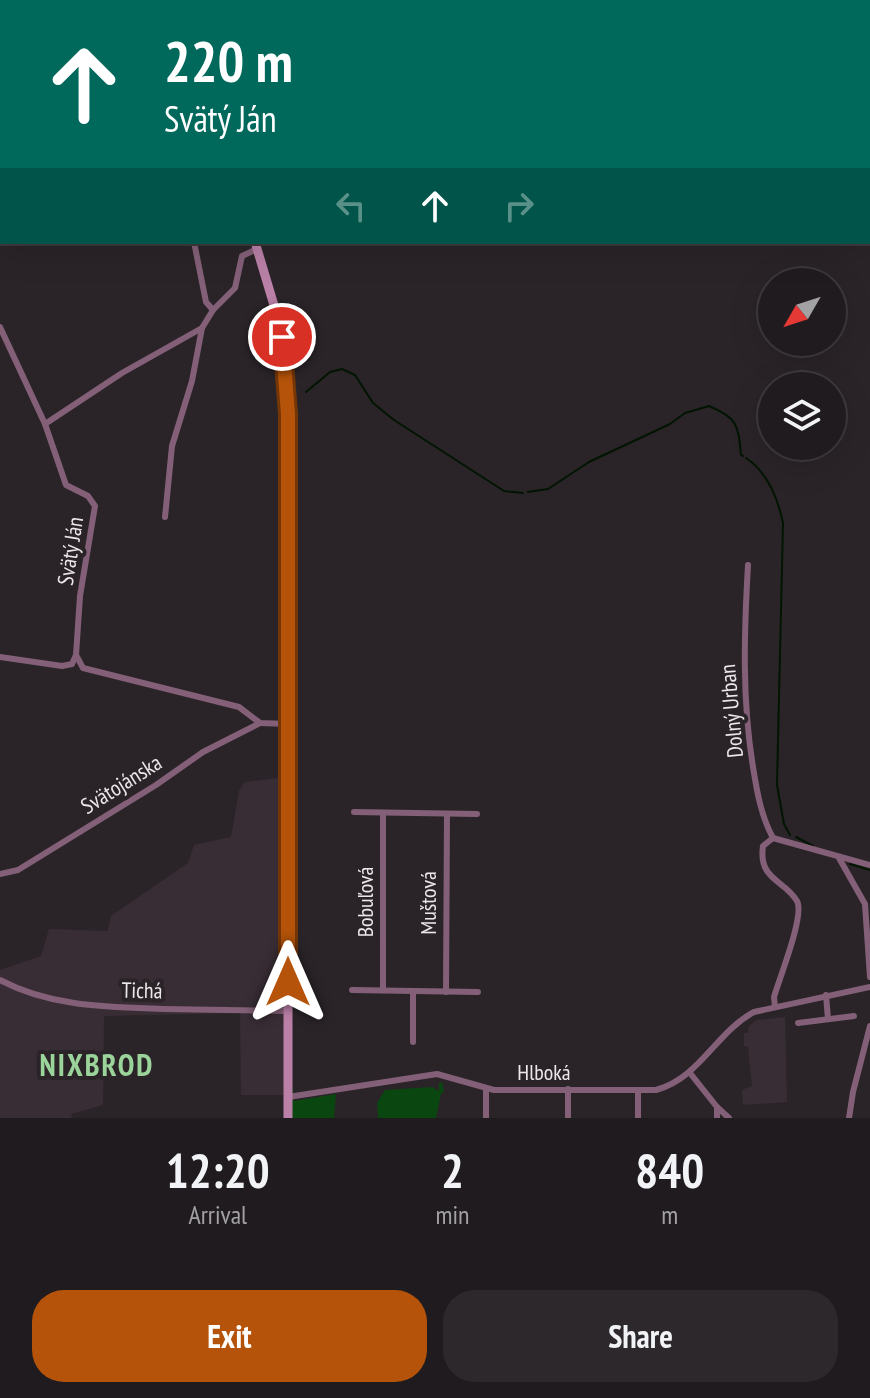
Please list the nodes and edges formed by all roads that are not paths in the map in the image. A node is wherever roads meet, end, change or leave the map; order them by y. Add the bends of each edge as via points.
1 (194, 244) edge
2 (256, 245) edge
3 (213, 310) junction
4 (0, 327) edge
5 (202, 328) junction
6 (45, 424) junction
7 (165, 517) dead end
8 (748, 565) dead end
9 (76, 655) junction
10 (0, 657) edge
11 (260, 723) junction
12 (288, 724) junction
13 (354, 812) dead end
14 (383, 813) junction
15 (447, 814) junction
16 (477, 814) dead end
17 (773, 838) junction
18 (839, 858) junction
19 (870, 865) edge
20 (0, 874) edge
21 (870, 895) edge
22 (865, 904) junction
23 (870, 977) edge
24 (0, 980) edge
25 (870, 987) edge
26 (352, 990) dead end
27 (383, 990) junction
28 (413, 991) junction
29 (446, 992) junction
30 (478, 992) dead end
31 (826, 995) junction
32 (775, 1007) junction
33 (288, 1011) junction
34 (854, 1016) dead end
35 (828, 1019) junction
36 (798, 1023) dead end
37 (870, 1026) edge
38 (413, 1042) dead end
39 (690, 1073) junction
40 (486, 1089) junction
41 (568, 1089) junction
42 (638, 1090) junction
43 (288, 1097) junction
44 (717, 1107) junction
45 (288, 1118) edge
46 (486, 1118) edge
47 (568, 1118) edge
48 (638, 1118) edge
49 (717, 1118) edge
50 (729, 1118) edge
51 (849, 1118) edge

1 - 3 street via 206,302
2 - 3 street via 242,256 235,288
2 - 12 main road via 277,312 287,387
3 - 5 street
4 - 6 street, Svätý Ján
5 - 6 street
5 - 7 street via 172,446
6 - 9 street, Svätý Ján via 66,485 95,506
8 - 17 street, Dolný Urban via 746,722 759,798
9 - 10 street via 72,664 62,666
9 - 11 street via 83,668 239,707
11 - 12 street
11 - 20 street, Svätojánska via 203,752 18,870
12 - 33 main road
13 - 14 street
14 - 15 street
14 - 27 street, Bobuľová
15 - 16 street
15 - 29 street, Muštová
17 - 18 street
17 - 32 street via 763,846 762,857 772,879 798,907
18 - 19 street
18 - 22 street
21 - 22 street
22 - 23 street
24 - 33 street, Tichá via 37,997 83,1005
25 - 31 street, Hlboká
26 - 27 street
27 - 28 street
28 - 29 street
28 - 38 street
29 - 30 street
31 - 32 street, Hlboká
31 - 35 street
32 - 39 street, Hlboká via 737,1022
33 - 43 main road
34 - 35 street
35 - 36 street
37 - 51 street
39 - 42 street, Hlboká via 670,1086
39 - 44 street
40 - 41 street, Hlboká
40 - 43 street, Hlboká via 437,1074
40 - 46 street
41 - 42 street, Hlboká
41 - 47 street
42 - 48 street
43 - 45 main road
44 - 49 street
44 - 50 street

